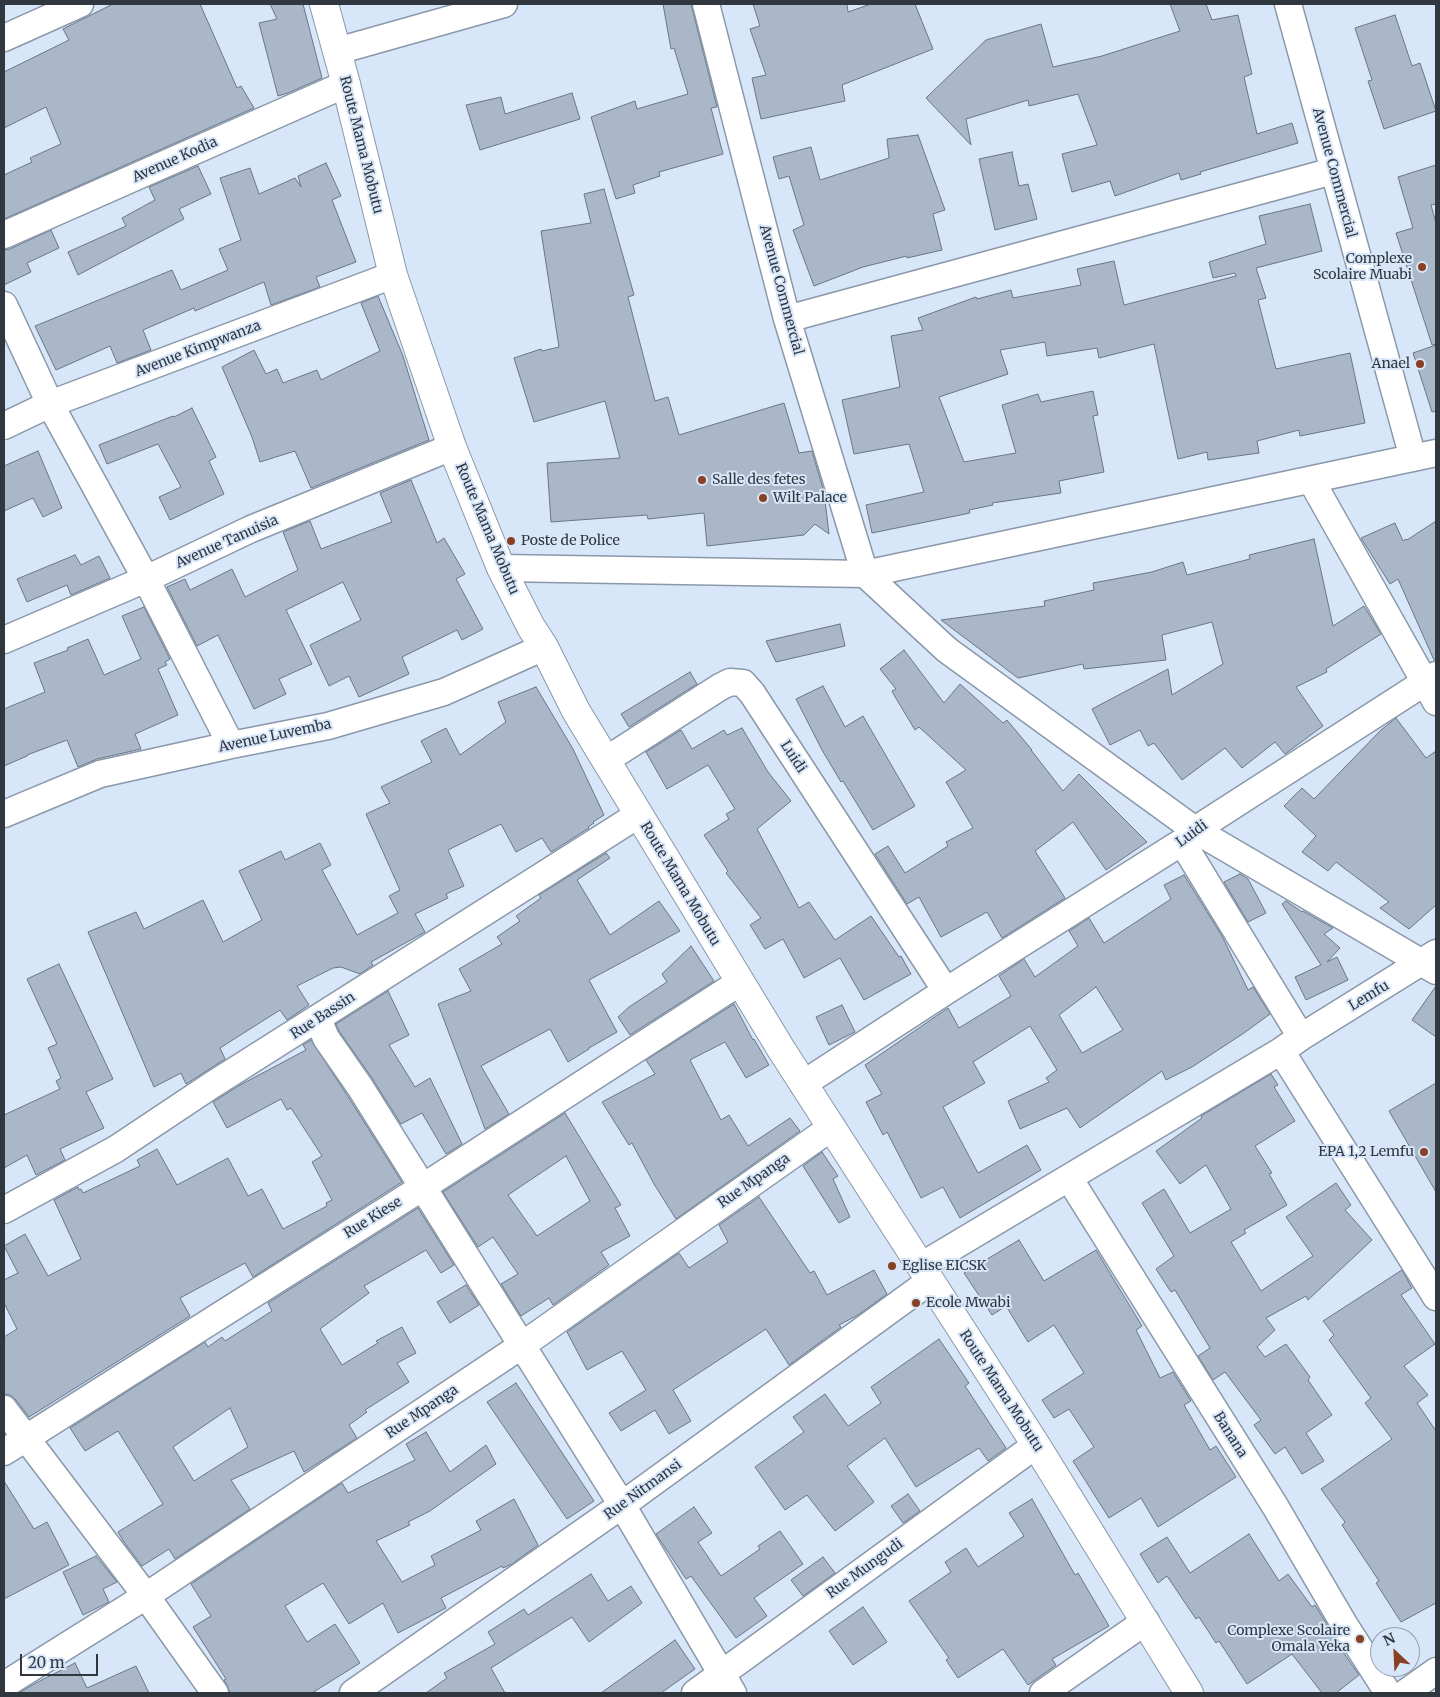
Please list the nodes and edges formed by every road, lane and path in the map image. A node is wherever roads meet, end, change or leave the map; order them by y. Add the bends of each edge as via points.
1 (80, 4) edge
2 (324, 4) edge
3 (504, 4) edge
4 (706, 4) edge
5 (1288, 4) edge
6 (4, 38) edge
7 (337, 51) junction
8 (346, 84) junction
9 (1333, 171) junction
10 (4, 235) edge
11 (393, 275) junction
12 (4, 305) edge
13 (787, 319) junction
14 (50, 404) junction
15 (4, 426) edge
16 (452, 447) junction
17 (1425, 456) edge
18 (1311, 480) junction
19 (501, 568) junction
20 (865, 574) junction
21 (146, 579) junction
22 (4, 640) edge
23 (544, 647) junction
24 (1432, 687) edge
25 (231, 745) junction
26 (606, 760) junction
27 (4, 814) edge
28 (638, 815) junction
29 (1189, 836) junction
30 (1432, 962) edge
31 (740, 982) junction
32 (946, 991) junction
33 (318, 1019) junction
34 (1291, 1044) junction
35 (804, 1084) junction
36 (832, 1127) junction
37 (1069, 1178) junction
38 (423, 1187) junction
39 (4, 1210) edge
40 (925, 1274) junction
41 (1436, 1297) edge
42 (521, 1346) junction
43 (4, 1408) edge
44 (14, 1445) edge
45 (1036, 1445) junction
46 (622, 1505) junction
47 (146, 1596) junction
48 (1146, 1622) junction
49 (1436, 1671) edge
50 (727, 1684) edge
51 (4, 1686) edge
52 (215, 1693) edge
53 (353, 1693) edge
54 (694, 1693) edge
55 (1043, 1693) edge
56 (1190, 1693) edge
57 (1388, 1693) edge
58 (1405, 1693) edge

1 - 6 street
2 - 7 street, Route Mama Mobutu
3 - 7 street
4 - 13 street, Avenue Commercial
5 - 9 street, Avenue Commercial
7 - 8 street, Route Mama Mobutu
8 - 10 street, Avenue Kodia
8 - 11 street, Route Mama Mobutu
9 - 13 street
9 - 17 street, Avenue Commercial
11 - 14 street, Avenue Kimpwanza
11 - 16 street, Route Mama Mobutu
12 - 14 street
13 - 20 street, Avenue Commercial
14 - 15 street, Avenue Kimpwanza
14 - 21 street
16 - 19 street, Route Mama Mobutu
16 - 21 street, Avenue Tanuisia via 251,530
17 - 18 street
18 - 20 street
18 - 24 street
19 - 20 street
19 - 23 street, Route Mama Mobutu
20 - 29 street via 947,650
21 - 22 street, Avenue Tanuisia
21 - 25 street
23 - 25 street, Avenue Luvemba via 444,692 328,726
23 - 26 street, Route Mama Mobutu via 576,711
24 - 29 street, Luidi
25 - 27 street, Avenue Luvemba via 100,774
26 - 28 street, Route Mama Mobutu
26 - 32 street, Luidi via 720,687 730,682 743,683
28 - 31 street, Route Mama Mobutu
28 - 33 street, Rue Bassin
29 - 30 street
29 - 32 street, Luidi
29 - 34 street
30 - 34 street, Lemfu
31 - 35 street, Route Mama Mobutu
31 - 38 street, Rue Kiese
32 - 35 street, Luidi
33 - 38 street via 326,1038
33 - 39 street, Rue Bassin via 116,1150
34 - 37 street
34 - 41 street
35 - 36 street, Route Mama Mobutu
36 - 40 street, Route Mama Mobutu
36 - 42 street, Rue Mpanga
37 - 40 street
37 - 57 street, Banana
38 - 42 street
38 - 44 street, Rue Kiese
40 - 45 street, Route Mama Mobutu
40 - 46 street, Rue Nitmansi
42 - 46 street
42 - 47 street, Rue Mpanga
43 - 44 street
44 - 47 street
45 - 48 street, Route Mama Mobutu
45 - 50 street, Rue Mungudi
46 - 50 street
46 - 53 street, Rue Nitmansi
47 - 51 street, Rue Mpanga
47 - 52 street
48 - 55 street
48 - 56 street, Route Mama Mobutu
49 - 58 street
50 - 54 street, Rue Mungudi

